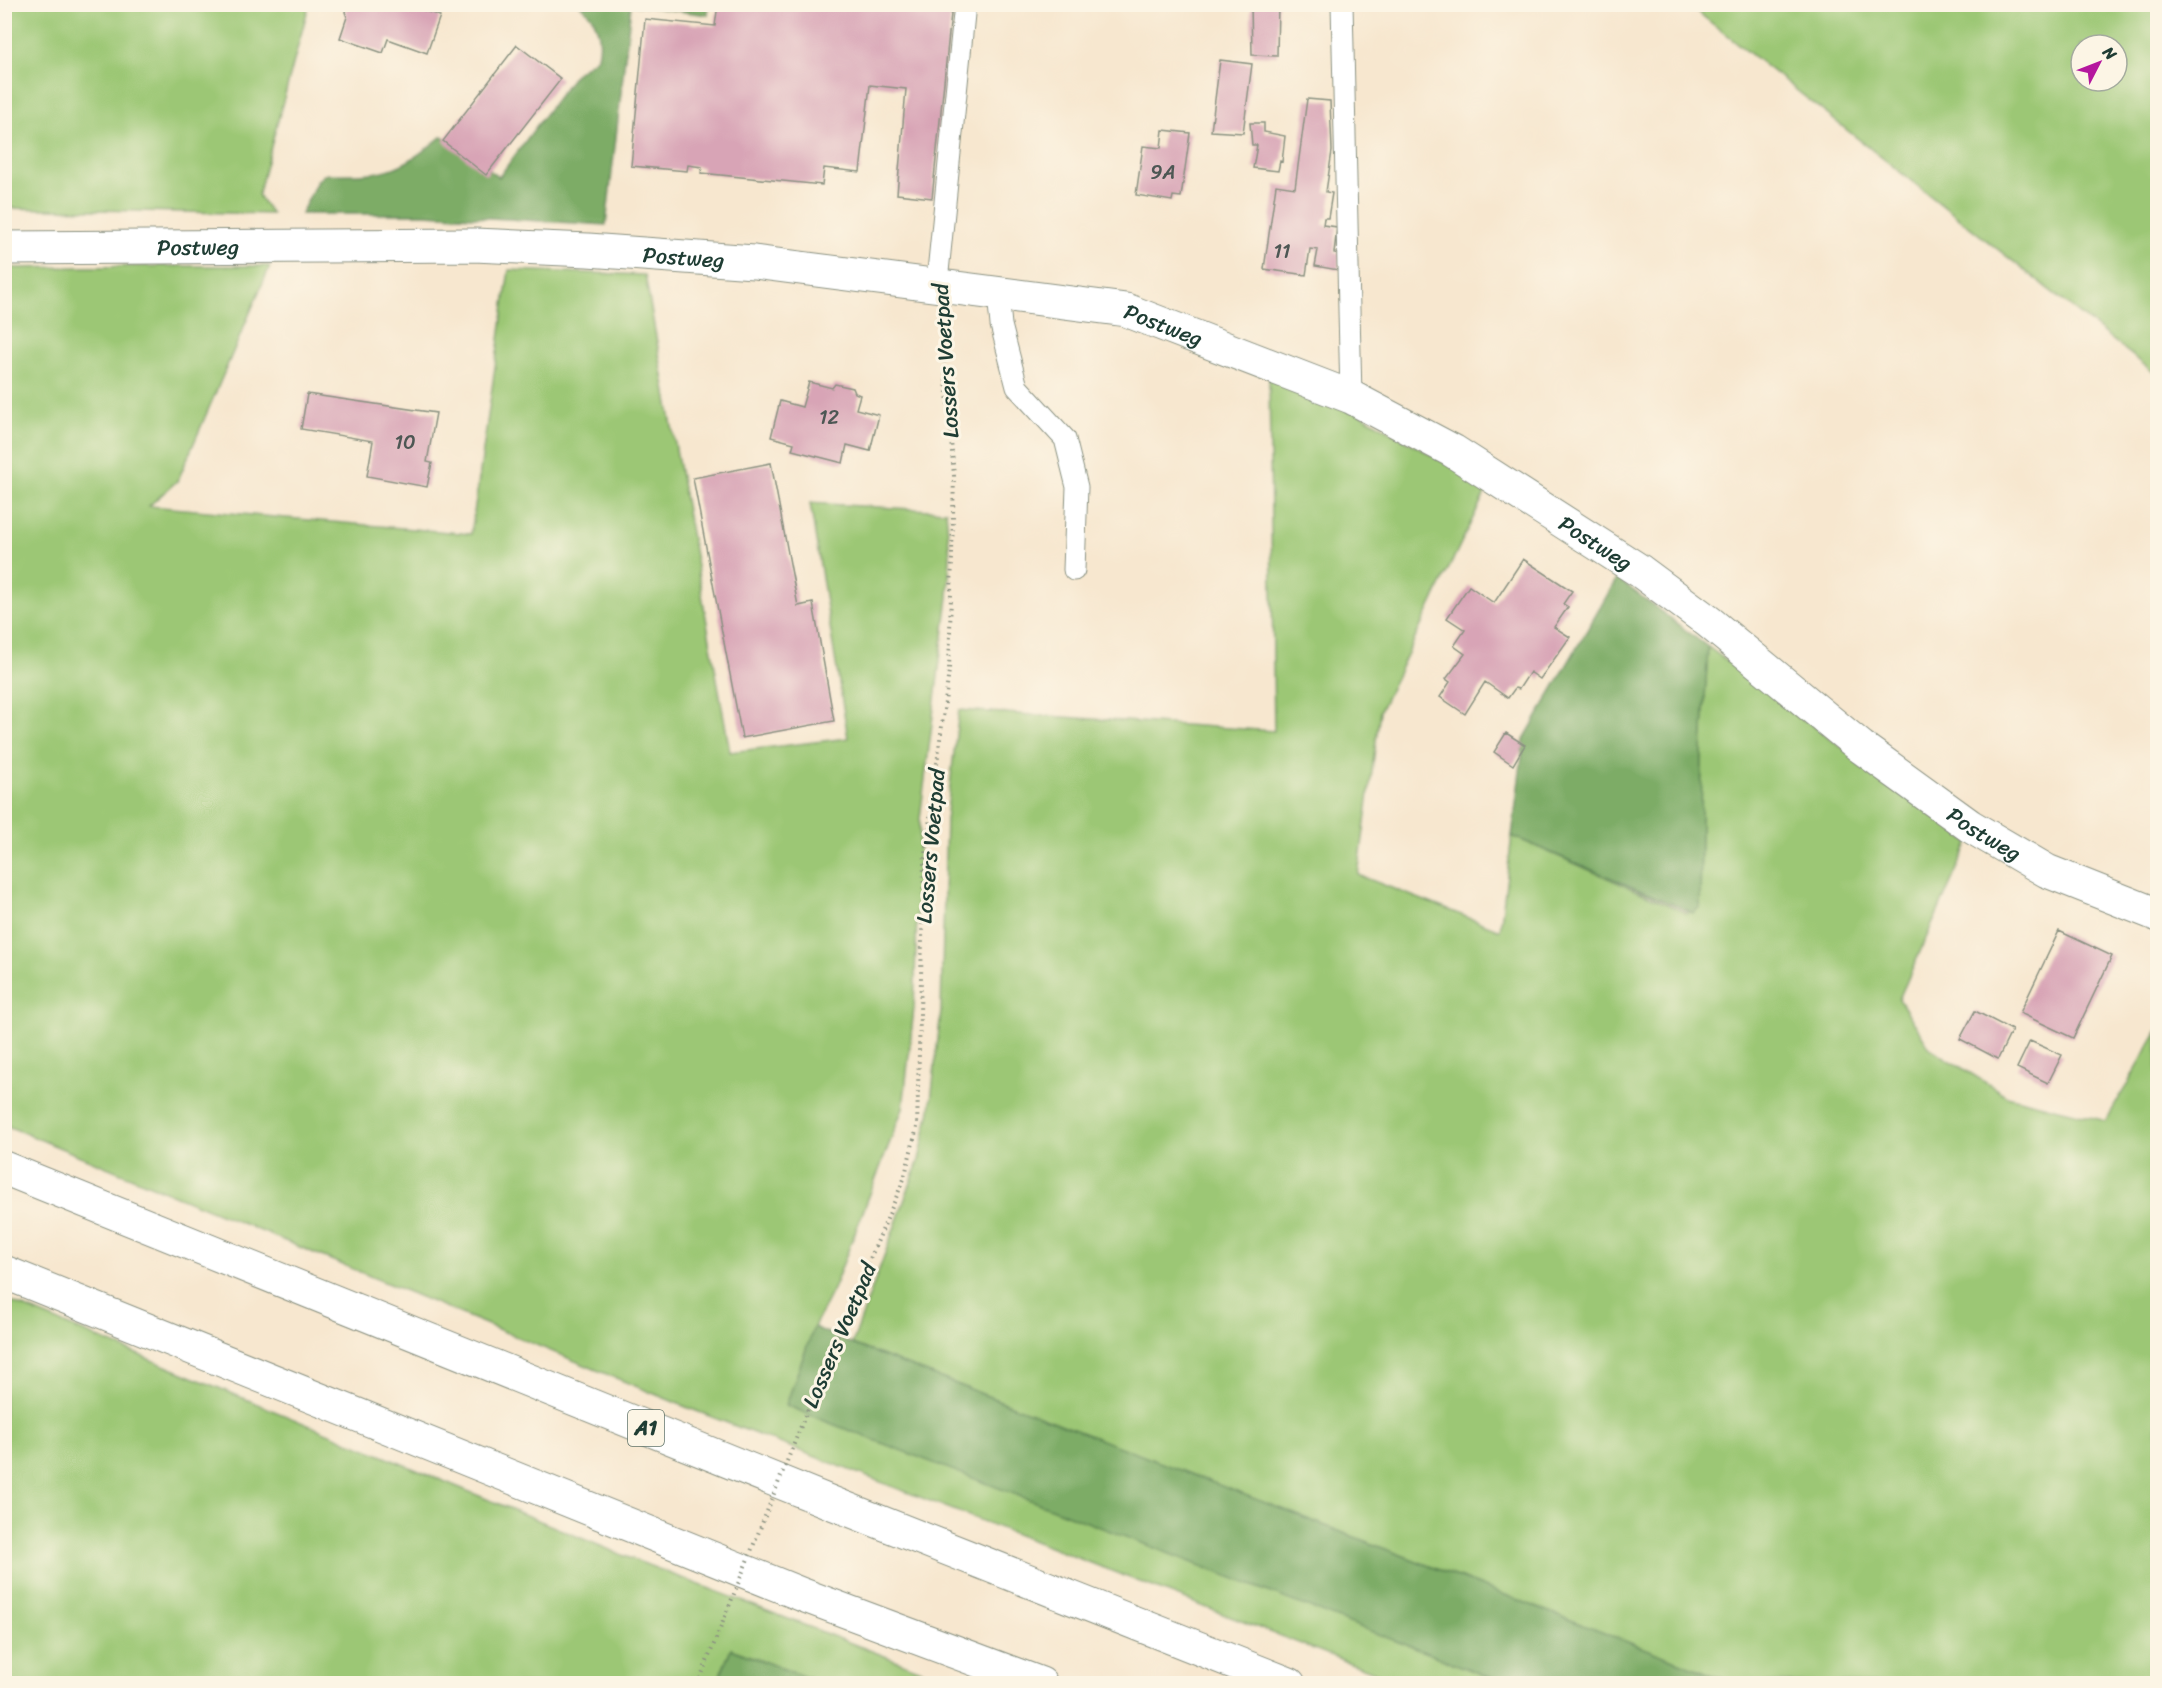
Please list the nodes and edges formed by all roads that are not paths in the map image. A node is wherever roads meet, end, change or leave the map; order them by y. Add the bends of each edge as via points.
1 (965, 4) edge
2 (1342, 4) edge
3 (4, 248) edge
4 (939, 287) junction
5 (998, 294) junction
6 (1352, 397) junction
7 (1074, 570) dead end
8 (2157, 915) edge
9 (4, 1168) edge
10 (4, 1272) edge
11 (1041, 1683) edge
12 (1289, 1683) edge

1 - 4 lane, Lossers Voetpad
2 - 6 lane
3 - 4 main road, Postweg via 486,245 754,262
4 - 5 main road, Postweg
5 - 6 main road, Postweg via 1126,310
5 - 7 lane via 1001,325 1017,387 1065,439 1077,487
6 - 8 main road, Postweg via 1453,451 1640,571 1709,622 1861,747 1970,826 2047,870
9 - 12 main road, A1 via 844,1508
10 - 11 main road via 803,1595

